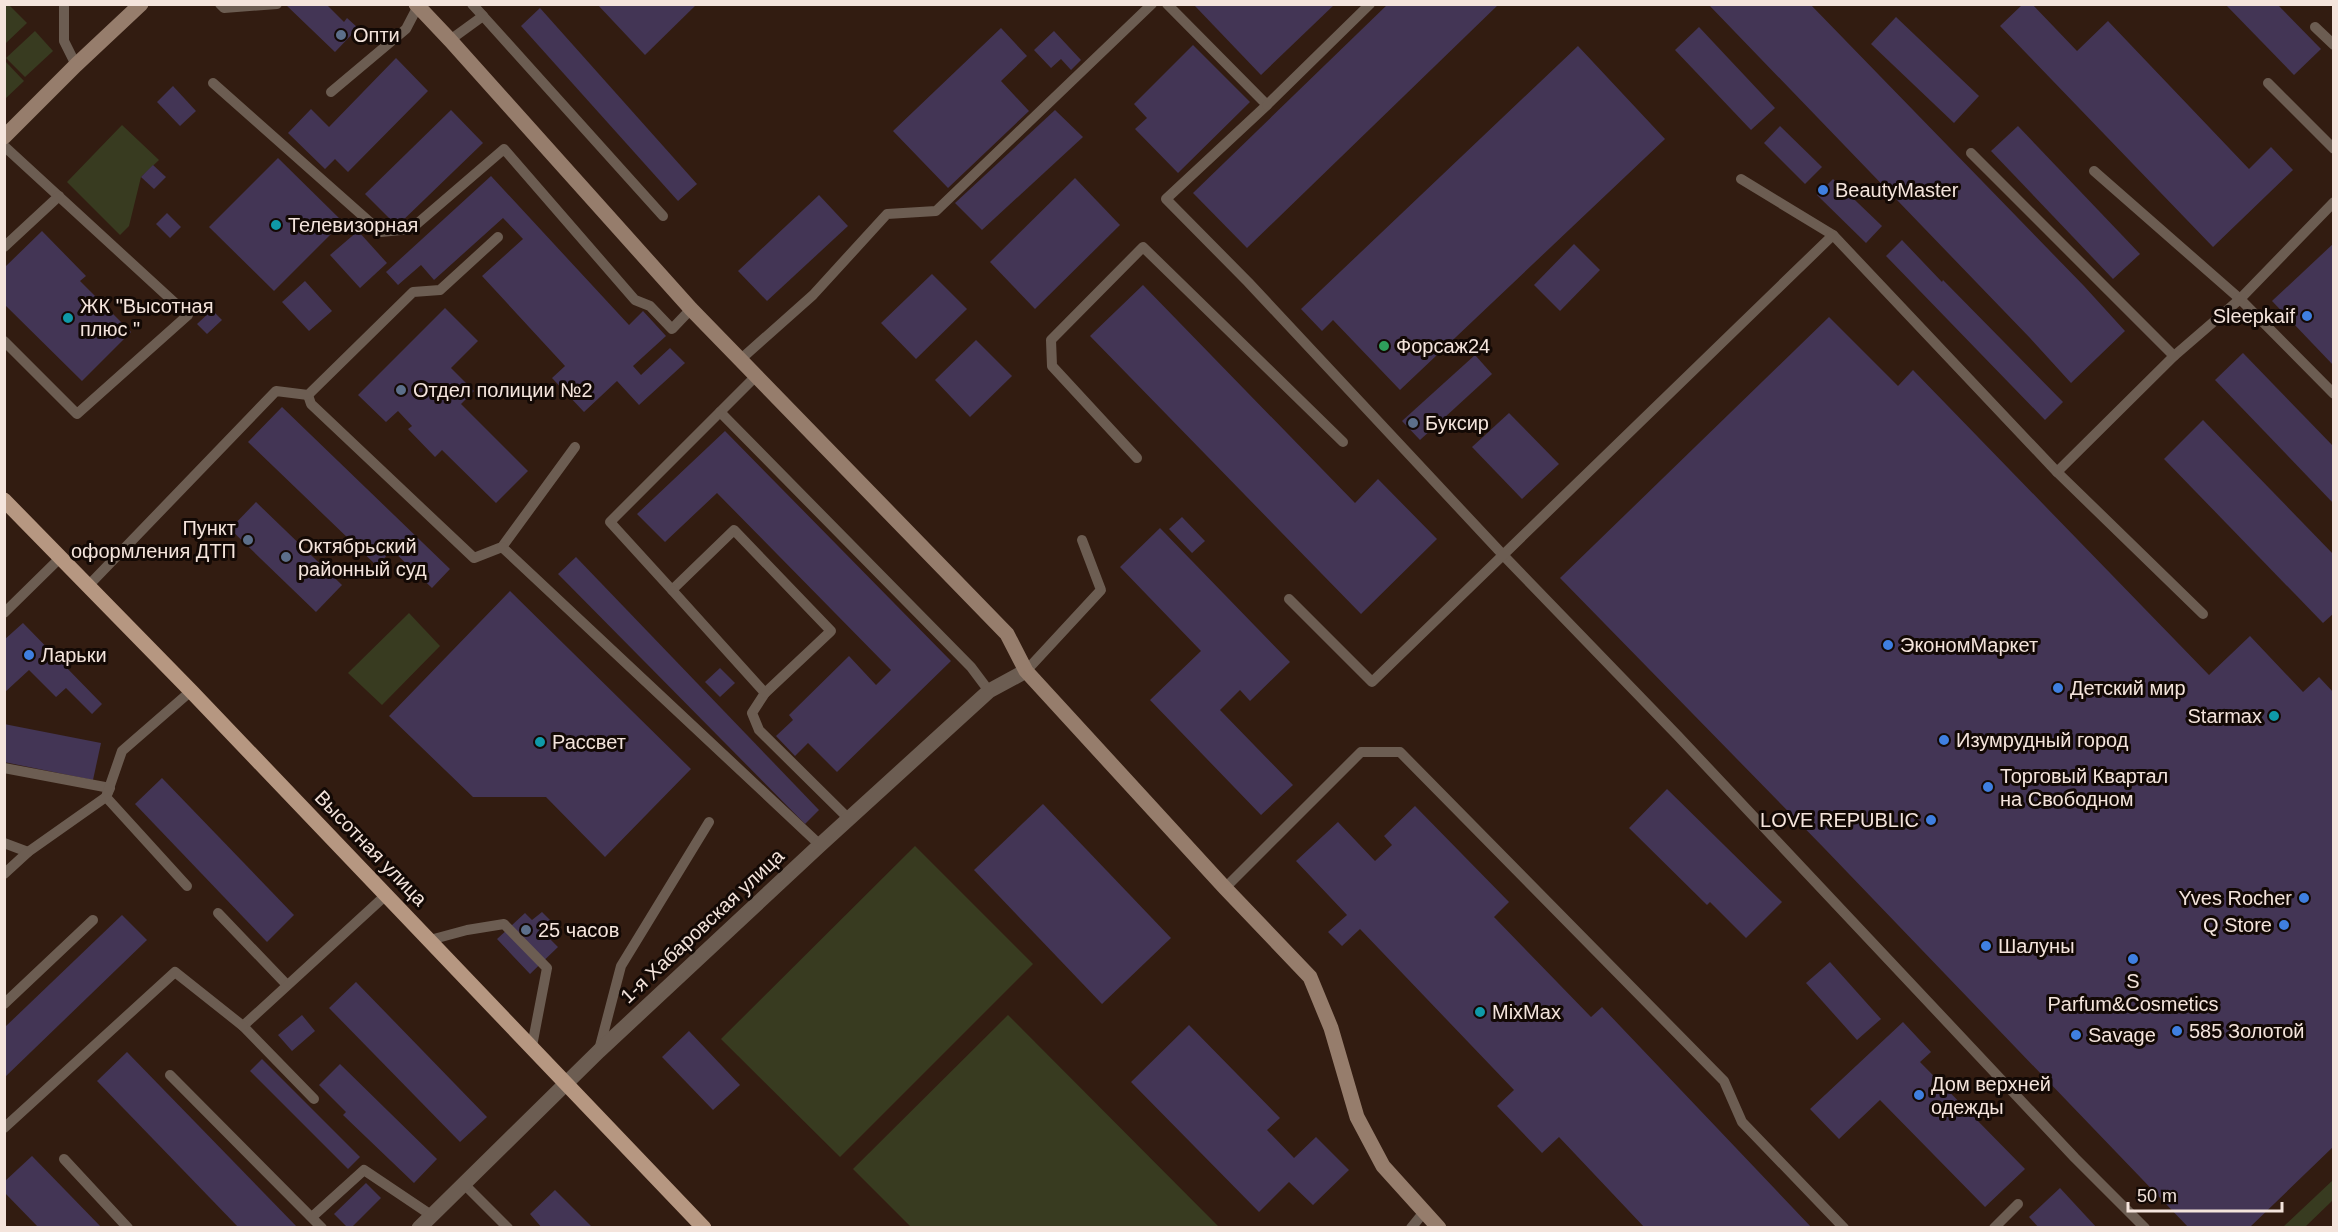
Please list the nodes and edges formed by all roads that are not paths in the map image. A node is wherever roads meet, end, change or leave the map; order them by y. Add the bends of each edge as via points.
1 (64, 4) edge
2 (141, 4) edge
3 (220, 4) edge
4 (277, 4) edge
5 (472, 4) edge
6 (1152, 4) edge
7 (1167, 4) edge
8 (1370, 4) edge
9 (417, 5) edge
10 (483, 16) junction
11 (2315, 27) dead end
12 (450, 40) junction
13 (2334, 45) edge
14 (76, 65) junction
15 (213, 83) dead end
16 (2268, 83) dead end
17 (331, 92) dead end
18 (1267, 105) junction
19 (4, 137) edge
20 (4, 146) edge
21 (2334, 149) edge
22 (1971, 153) dead end
23 (2094, 171) dead end
24 (1741, 179) dead end
25 (59, 196) junction
26 (2334, 202) edge
27 (663, 216) dead end
28 (1833, 235) junction
29 (498, 237) dead end
30 (4, 247) edge
31 (2240, 299) junction
32 (691, 309) junction
33 (4, 341) edge
34 (2174, 356) junction
35 (741, 359) junction
36 (757, 375) junction
37 (2334, 394) edge
38 (308, 395) junction
39 (720, 412) junction
40 (1343, 442) dead end
41 (575, 447) dead end
42 (1137, 458) dead end
43 (2057, 472) junction
44 (4, 500) edge
45 (1082, 540) dead end
46 (502, 547) junction
47 (1504, 556) junction
48 (60, 558) junction
49 (89, 585) junction
50 (672, 590) junction
51 (1289, 599) dead end
52 (4, 613) edge
53 (2203, 614) dead end
54 (1026, 671) junction
55 (191, 691) junction
56 (989, 691) junction
57 (765, 693) junction
58 (4, 768) edge
59 (108, 793) junction
60 (850, 820) junction
61 (709, 822) dead end
62 (4, 843) edge
63 (820, 845) junction
64 (28, 852) junction
65 (4, 874) edge
66 (187, 886) dead end
67 (1225, 888) junction
68 (387, 895) junction
69 (218, 913) dead end
70 (93, 920) dead end
71 (430, 940) junction
72 (287, 985) junction
73 (4, 1004) edge
74 (243, 1026) junction
75 (532, 1046) junction
76 (599, 1051) junction
77 (170, 1075) dead end
78 (567, 1084) junction
79 (314, 1099) dead end
80 (4, 1128) edge
81 (64, 1159) dead end
82 (464, 1184) junction
83 (2018, 1204) dead end
84 (1424, 1212) junction
85 (431, 1215) junction
86 (312, 1216) junction
87 (128, 1227) edge
88 (322, 1227) edge
89 (419, 1227) edge
90 (508, 1227) edge
91 (704, 1227) edge
92 (1411, 1227) edge
93 (1439, 1227) edge
94 (1844, 1227) edge
95 (1994, 1227) edge
96 (2145, 1227) edge

1 - 14 lane via 64,41
2 - 14 street
3 - 4 lane via 224,8
5 - 10 lane
6 - 35 lane via 936,211 887,214 813,295
7 - 18 lane
8 - 18 lane
9 - 12 street
9 - 17 lane via 406,30
10 - 12 lane
10 - 27 lane
11 - 13 lane
12 - 32 street
14 - 19 street
15 - 32 lane via 381,232 411,229 504,149 635,300 650,306 672,329
16 - 21 lane
18 - 47 lane via 1166,199
20 - 25 lane
22 - 34 lane
23 - 31 lane
24 - 28 lane
25 - 30 lane
25 - 33 lane via 188,315 77,414
26 - 31 lane
28 - 43 lane
28 - 47 lane
29 - 38 lane via 440,290 412,292
31 - 34 lane
31 - 37 lane
32 - 35 street
34 - 43 lane
35 - 36 street
36 - 39 lane
36 - 54 street via 1007,634
38 - 46 lane via 311,404 474,558
38 - 49 lane via 276,391
39 - 50 lane via 610,522
39 - 56 lane via 971,667
40 - 42 lane via 1143,247 1051,340 1052,366
41 - 46 lane
43 - 53 lane
44 - 48 main road, Высотная улица
45 - 54 lane via 1101,590
46 - 63 lane
47 - 51 lane via 1372,682
47 - 96 lane via 2074,1158
48 - 49 main road, Высотная улица
48 - 52 lane
49 - 55 main road, Высотная улица
50 - 57 lane
50 - 57 lane via 734,530 831,631
54 - 56 street, 1-я Хабаровская улица
54 - 67 street
55 - 59 lane via 122,751
55 - 68 main road, Высотная улица
56 - 60 street, 1-я Хабаровская улица
57 - 60 lane via 752,713 759,730
58 - 59 lane
59 - 64 lane
59 - 66 lane
60 - 63 street, 1-я Хабаровская улица
61 - 76 lane via 621,966
62 - 64 lane
63 - 76 street, 1-я Хабаровская улица
64 - 65 lane
67 - 84 street via 1310,977 1331,1028 1357,1117 1383,1166
67 - 94 lane via 1361,752 1400,752 1724,1082 1742,1122
68 - 71 main road, Высотная улица
68 - 72 lane
69 - 72 lane
70 - 73 lane
71 - 75 main road, Высотная улица
71 - 75 lane via 504,924 547,968
72 - 74 lane
74 - 79 lane
74 - 80 lane via 175,972
75 - 78 main road, Высотная улица
76 - 78 street, 1-я Хабаровская улица
77 - 86 lane
78 - 82 street, 1-я Хабаровская улица
78 - 91 main road, Высотная улица
81 - 87 lane
82 - 85 street, 1-я Хабаровская улица
82 - 90 lane
83 - 95 lane
84 - 92 lane
84 - 93 street
85 - 86 lane via 364,1170
85 - 89 street, 1-я Хабаровская улица
86 - 88 lane

